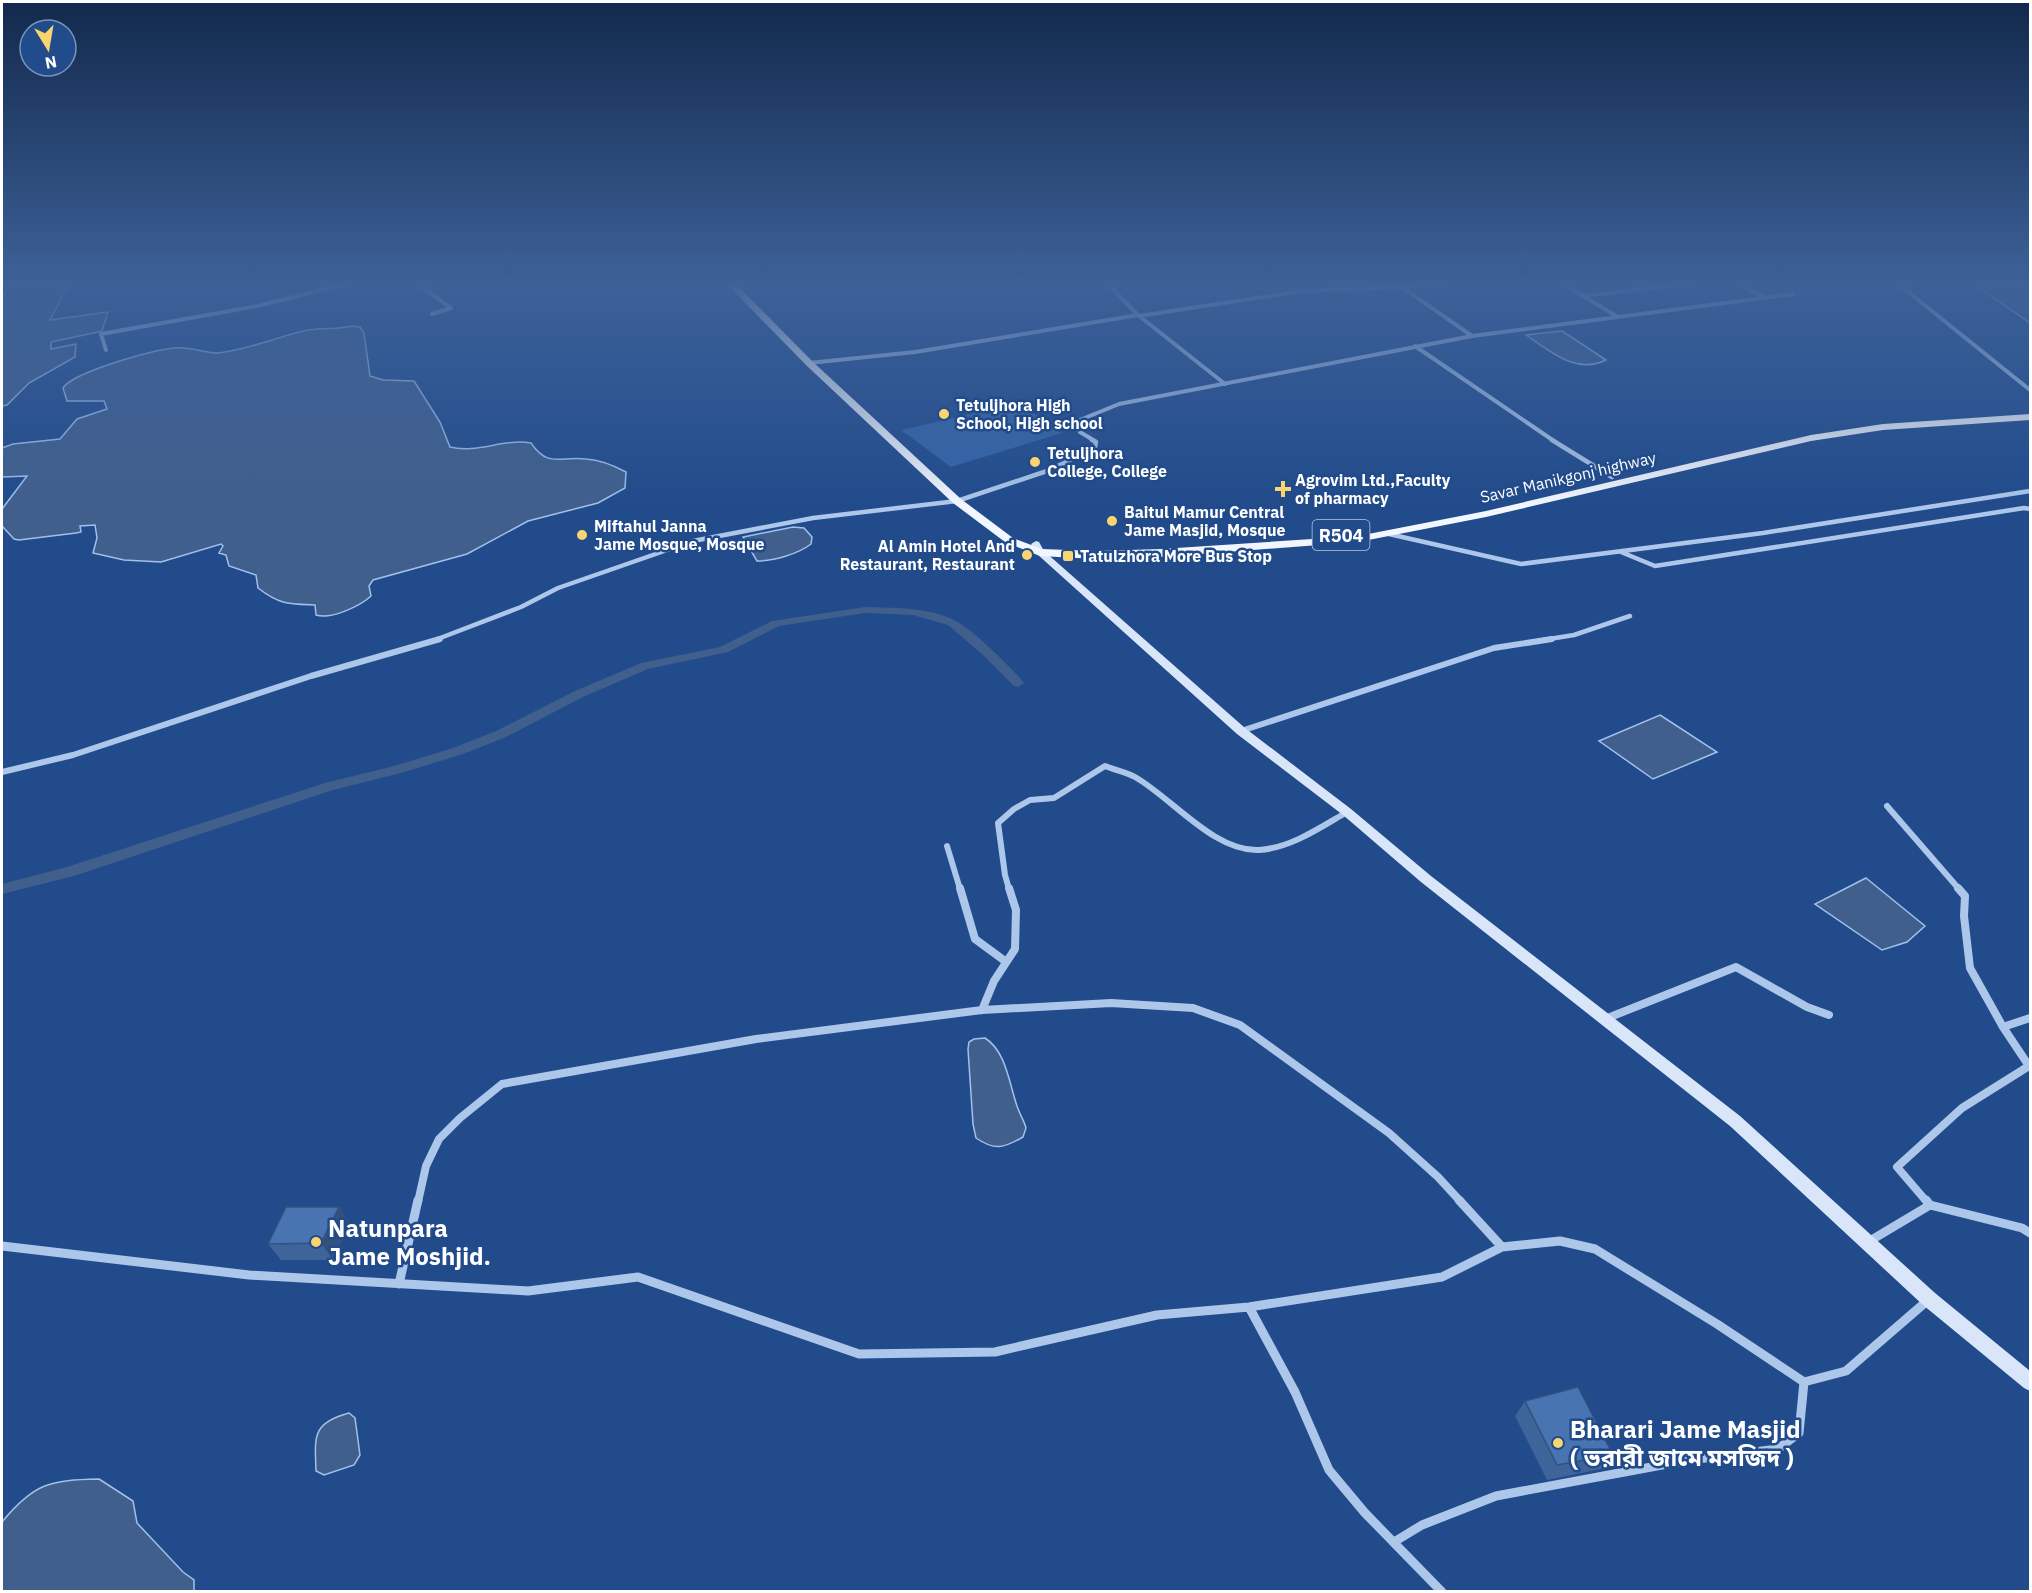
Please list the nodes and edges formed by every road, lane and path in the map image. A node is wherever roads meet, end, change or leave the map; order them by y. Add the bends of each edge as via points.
1 (808, 356) edge
2 (809, 356) edge
3 (871, 356) edge
4 (1191, 356) edge
5 (1363, 356) edge
6 (1430, 356) edge
7 (1986, 356) edge
8 (814, 362) junction
9 (1225, 384) junction
10 (2031, 390) edge
11 (2031, 416) edge
12 (1612, 477) junction
13 (2031, 491) edge
14 (962, 500) junction
15 (2031, 509) edge
16 (1389, 534) junction
17 (1038, 548) junction
18 (1621, 551) junction
19 (1630, 616) dead end
20 (1241, 731) junction
21 (2, 772) edge
22 (1887, 806) dead end
23 (1347, 812) junction
24 (947, 846) dead end
25 (1005, 962) junction
26 (982, 1010) junction
27 (1829, 1015) dead end
28 (2031, 1018) edge
29 (1605, 1019) junction
30 (2003, 1027) junction
31 (1930, 1205) junction
32 (2031, 1233) edge
33 (1867, 1242) junction
34 (2, 1246) edge
35 (1502, 1247) junction
36 (399, 1284) junction
37 (1929, 1299) junction
38 (1249, 1307) junction
39 (1804, 1382) junction
40 (2031, 1382) edge
41 (1394, 1542) junction
42 (1442, 1592) edge

1 - 8 main road, R504
2 - 8 main road, R504
3 - 8 street
4 - 9 street
5 - 9 street
6 - 12 street
7 - 10 street
8 - 14 main road, R504
9 - 14 street via 1119,404 1088,415 1075,422 1080,432 1096,442 1095,447 1050,470
11 - 12 main road, R504 via 1826,427
11 - 16 main road, Savar Manikgonj highway / R504 via 1822,435
12 - 17 main road, R504 via 1424,520 1329,536 1125,549
13 - 18 street
14 - 17 main road, R504
14 - 21 street via 813,518 693,541 558,588 452,634 73,755
15 - 18 street via 1655,566
16 - 17 main road, Savar Manikgonj highway / R504 via 1229,550 1096,555
16 - 18 street via 1521,564
17 - 20 street
19 - 20 street via 1574,635 1494,648
20 - 23 street
22 - 30 street via 1965,896 1970,968
23 - 25 street via 1277,846 1240,849 1133,776 1105,766 1054,798 1030,800 998,823 1005,875 1016,910 1015,949
23 - 29 street
24 - 25 street via 975,939
25 - 26 street
26 - 35 street via 1122,1003 1193,1008 1240,1024 1389,1133 1438,1177
26 - 36 street via 756,1039 502,1084 439,1139 426,1166
27 - 29 street via 1807,1007 1736,966
28 - 30 street
29 - 33 street via 1735,1121
30 - 31 street via 2029,1066 1962,1108 1897,1167
31 - 32 street
31 - 33 street
33 - 37 street
34 - 36 street via 249,1275
35 - 38 street via 1442,1277
35 - 39 street via 1560,1240 1595,1249
36 - 38 street via 528,1291 638,1277 859,1354 995,1352 1157,1315
37 - 39 street via 1846,1371
37 - 40 street
38 - 41 street via 1329,1470
39 - 41 street via 1800,1433 1778,1449 1689,1460 1496,1496 1422,1525
41 - 42 street

